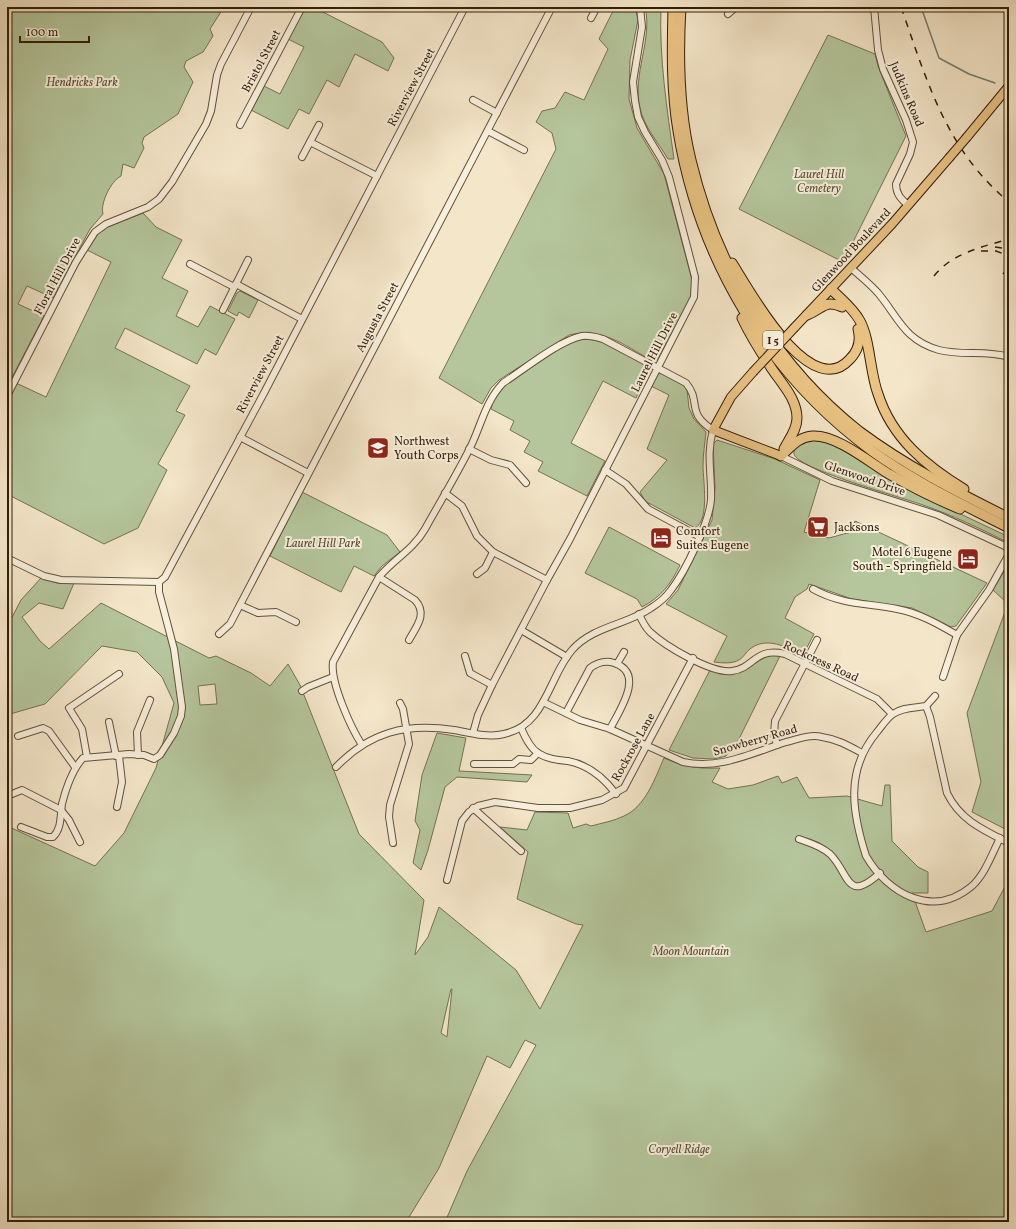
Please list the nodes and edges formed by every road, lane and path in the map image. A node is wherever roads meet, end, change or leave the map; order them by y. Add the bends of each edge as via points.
1 (251, 7) edge
2 (302, 7) edge
3 (465, 7) edge
4 (552, 7) edge
5 (597, 7) edge
6 (640, 7) edge
7 (667, 7) edge
8 (673, 7) edge
9 (681, 7) edge
10 (688, 7) edge
11 (736, 7) edge
12 (874, 7) edge
13 (728, 14) dead end
14 (591, 18) dead end
15 (672, 50) junction
16 (680, 60) junction
17 (1009, 86) edge
18 (473, 100) dead end
19 (497, 113) junction
20 (240, 125) dead end
21 (319, 125) dead end
22 (488, 131) junction
23 (310, 142) junction
24 (524, 150) dead end
25 (302, 157) dead end
26 (377, 176) junction
27 (908, 205) junction
28 (715, 236) junction
29 (248, 260) dead end
30 (190, 264) dead end
31 (851, 268) junction
32 (235, 286) junction
33 (830, 291) junction
34 (738, 301) junction
35 (842, 306) junction
36 (223, 310) dead end
37 (807, 315) junction
38 (302, 318) junction
39 (1009, 358) edge
40 (658, 368) junction
41 (7, 396) edge
42 (713, 430) junction
43 (240, 437) junction
44 (470, 450) junction
45 (781, 456) junction
46 (605, 470) junction
47 (308, 473) junction
48 (526, 483) dead end
49 (445, 493) junction
50 (1009, 518) edge
51 (1009, 528) edge
52 (700, 537) junction
53 (1009, 548) edge
54 (493, 552) junction
55 (1009, 554) edge
56 (7, 558) edge
57 (477, 574) dead end
58 (379, 577) junction
59 (547, 580) junction
60 (158, 582) junction
61 (813, 590) dead end
62 (240, 605) junction
63 (639, 614) junction
64 (296, 622) dead end
65 (521, 630) junction
66 (219, 634) dead end
67 (957, 635) junction
68 (409, 640) dead end
69 (817, 640) dead end
70 (624, 652) dead end
71 (465, 656) dead end
72 (567, 657) junction
73 (693, 658) junction
74 (805, 663) junction
75 (617, 664) junction
76 (119, 674) dead end
77 (333, 677) junction
78 (943, 678) dead end
79 (492, 685) junction
80 (302, 691) dead end
81 (935, 696) dead end
82 (150, 700) dead end
83 (543, 702) junction
84 (400, 703) dead end
85 (926, 706) junction
86 (566, 713) junction
87 (892, 714) junction
88 (109, 722) dead end
89 (521, 728) junction
90 (407, 729) junction
91 (610, 729) junction
92 (472, 733) junction
93 (18, 736) dead end
94 (362, 745) junction
95 (777, 745) junction
96 (647, 746) junction
97 (538, 753) junction
98 (862, 753) junction
99 (138, 755) junction
100 (118, 756) junction
101 (87, 758) junction
102 (474, 764) dead end
103 (75, 767) junction
104 (336, 767) dead end
105 (616, 794) junction
106 (7, 796) edge
107 (117, 807) dead end
108 (473, 808) junction
109 (61, 810) junction
110 (21, 827) dead end
111 (1000, 838) junction
112 (799, 839) dead end
113 (80, 842) dead end
114 (393, 843) dead end
115 (1009, 843) edge
116 (521, 851) dead end
117 (880, 873) junction
118 (447, 880) dead end

1 - 41 street, Floral Hill Drive via 221,64 206,124 172,182 159,199 148,207 106,224 95,232 76,262
2 - 20 street, Bristol Street
3 - 26 street, Riverview Street
4 - 19 street, Augusta Street
5 - 14 street
6 - 40 street, Laurel Hill Drive via 642,27 633,82 638,117 669,177 696,288
7 - 15 highway via 667,32
8 - 15 highway, I 5
9 - 16 highway, I 5
10 - 16 highway
11 - 13 street
12 - 27 street, Judkins Road via 878,50 883,69 912,134 912,148 896,184 899,196
15 - 34 highway, I 5 via 678,129 692,194 711,250
16 - 28 highway, I 5 via 691,160
17 - 27 main road, Glenwood Boulevard, bridge
18 - 19 street
19 - 22 street, Augusta Street
21 - 23 street
22 - 24 street
22 - 47 street, Augusta Street
23 - 25 street
23 - 26 street
26 - 38 street, Riverview Street
27 - 31 main road, Glenwood Boulevard
28 - 35 highway via 765,315 791,348 809,363 826,369 835,368 848,361 856,350 860,334 857,325
28 - 50 highway, I 5 via 738,287 759,320 792,364 832,407 858,430 905,463
29 - 32 street
30 - 32 street
31 - 33 main road, Glenwood Boulevard
31 - 39 street via 878,294 904,329 925,345 951,352 992,353
32 - 36 street
32 - 38 street
33 - 35 highway
33 - 37 main road, Glenwood Boulevard
33 - 50 highway via 848,305 861,322 878,396 899,436 910,449 937,471
34 - 45 highway via 740,314 749,333 796,408 796,424
34 - 51 highway, I 5 via 775,358 845,430 894,466
35 - 37 highway via 830,302
37 - 42 main road, Glenwood Boulevard, bridge via 731,397
38 - 43 street, Riverview Street
40 - 42 street via 686,383 693,394 695,412 699,419
40 - 44 street via 603,339 582,336 571,340 503,383 495,391 485,409
40 - 46 street, Laurel Hill Drive
42 - 45 main road, Glenwood Drive
42 - 52 street via 709,451 711,500
43 - 47 street
43 - 60 street, Riverview Street via 165,576
44 - 48 street via 510,465
44 - 49 street
45 - 51 highway via 799,440 813,436 823,437 842,445 933,497
45 - 53 street, Glenwood Drive via 832,481 938,515
46 - 52 street via 626,484 648,509
46 - 59 street, Laurel Hill Drive
47 - 62 street, Augusta Street
49 - 54 street via 462,506 477,536
49 - 58 street via 418,542
52 - 63 street via 672,589 658,604
54 - 57 street via 485,568
54 - 59 street
55 - 67 street via 989,590
56 - 60 street via 52,578
58 - 68 street via 420,605 421,618
58 - 77 street via 336,656 332,667
59 - 65 street, Laurel Hill Drive
60 - 99 street via 174,649 182,708 174,733 160,755 154,759
61 - 67 street via 841,601 912,612
62 - 64 street via 258,612 276,612
62 - 66 street, Augusta Street via 230,624
63 - 72 street via 584,638
63 - 73 street, Rockcress Road via 649,631 657,638
65 - 72 street
65 - 79 street, Laurel Hill Drive
67 - 78 street
69 - 74 street
70 - 75 street
71 - 79 street via 470,673
72 - 83 street
73 - 74 street, Rockcress Road via 722,671 741,668 764,653 785,654
73 - 96 street, Rockrose Lane
74 - 87 street, Rockcress Road via 877,699
74 - 95 street via 773,727
75 - 86 street via 605,662 590,668
75 - 91 street via 628,676 630,685
76 - 101 street via 69,708 82,729
77 - 80 street
77 - 94 street via 349,721
79 - 92 street, Laurel Hill Drive
81 - 85 street
82 - 99 street via 137,732
83 - 86 street, Snowberry Road
83 - 89 street
84 - 90 street via 404,709
85 - 87 street via 906,708
85 - 111 street via 951,802 969,821
86 - 91 street, Snowberry Road
87 - 98 street
88 - 100 street
89 - 92 street via 497,735
89 - 97 street
90 - 92 street via 433,727
90 - 94 street via 390,732
90 - 114 street via 409,744 390,805
91 - 96 street, Snowberry Road
93 - 103 street via 43,728 49,731
94 - 104 street
95 - 96 street, Snowberry Road via 723,763 704,765 683,762
95 - 98 street, Snowberry Road via 804,737 822,737 840,742
96 - 105 street, Rockrose Lane via 629,782
97 - 102 street via 531,760 519,759 513,764
97 - 105 street via 585,766 599,775
98 - 117 street via 855,776 854,804 866,856
99 - 100 street
100 - 101 street
100 - 107 street via 122,782
101 - 103 street via 83,758
103 - 109 street
105 - 108 street, Rockrose Lane via 570,808 538,808 489,802
106 - 109 street via 22,790
108 - 116 street
108 - 118 street via 462,821
109 - 110 street via 60,827 53,837
109 - 113 street
111 - 115 street
111 - 117 street via 978,879 963,892 946,899 929,901 906,896 897,891
112 - 117 street via 826,851 851,884 865,886

